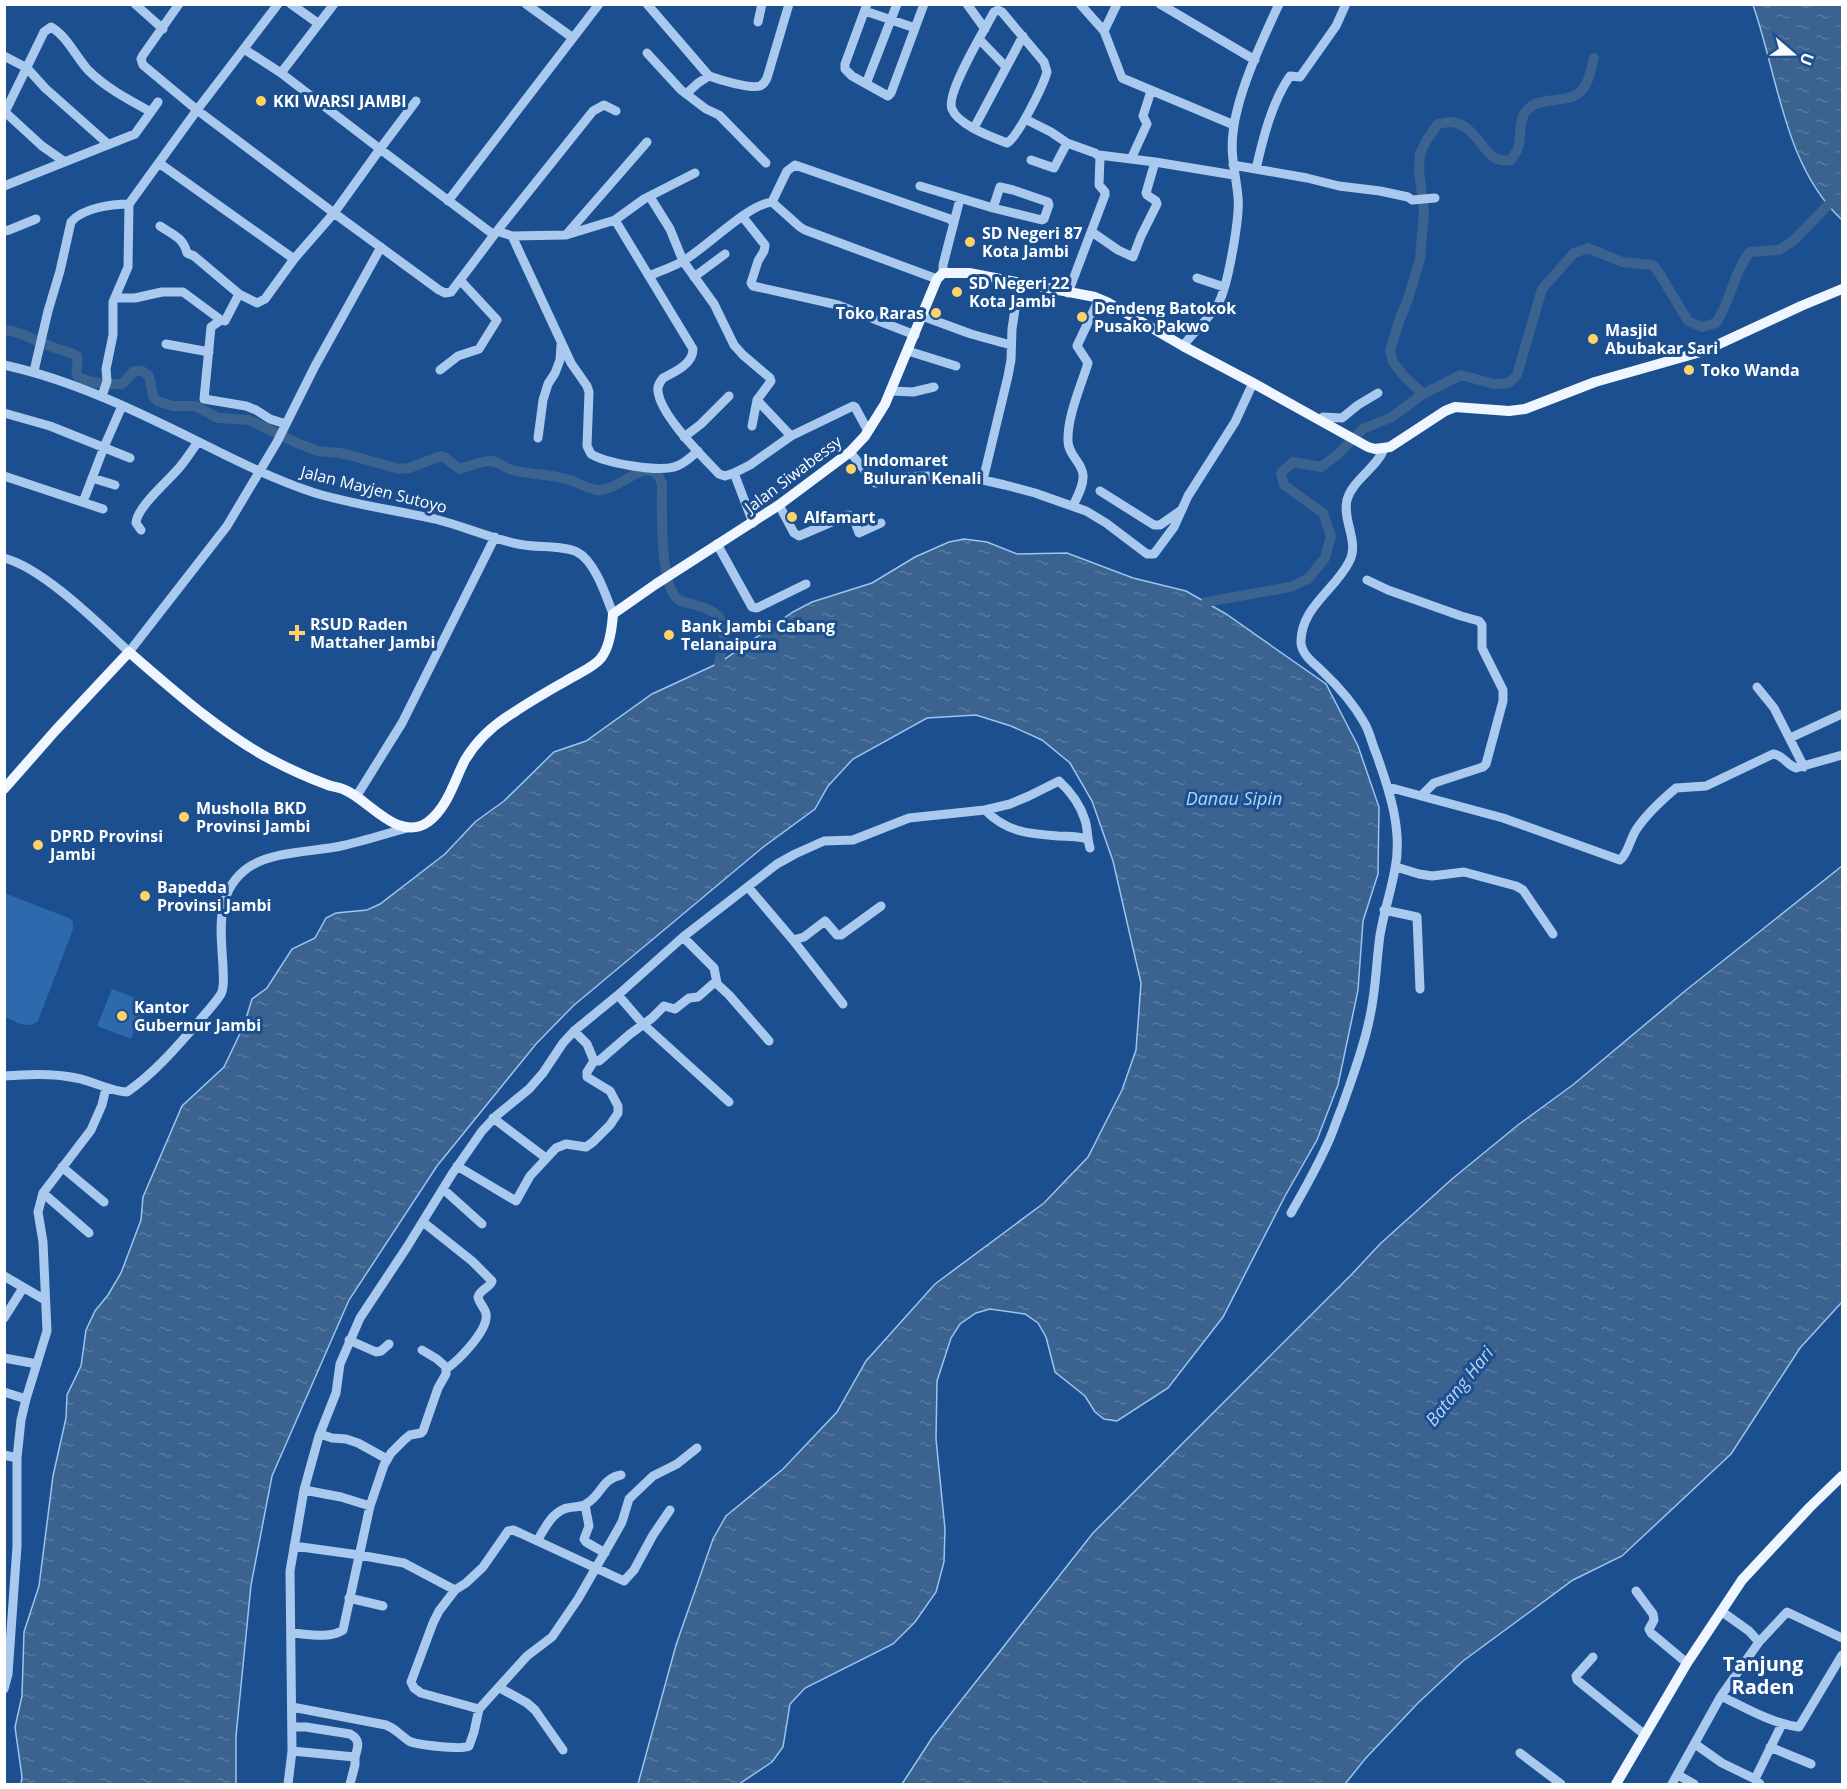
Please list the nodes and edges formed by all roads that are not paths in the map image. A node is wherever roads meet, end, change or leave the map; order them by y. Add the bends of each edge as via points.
1 (135, 4) edge
2 (179, 4) edge
3 (278, 4) edge
4 (291, 4) edge
5 (334, 4) edge
6 (526, 4) edge
7 (599, 4) edge
8 (647, 4) edge
9 (762, 4) edge
10 (789, 4) edge
11 (897, 4) edge
12 (924, 4) edge
13 (967, 4) edge
14 (1080, 4) edge
15 (1117, 4) edge
16 (1160, 4) edge
17 (1279, 5) edge
18 (1345, 6) dead end
19 (866, 8) edge
20 (891, 20) junction
21 (758, 22) dead end
22 (319, 24) junction
23 (915, 28) junction
24 (163, 29) junction
25 (985, 29) junction
26 (1104, 31) junction
27 (1023, 36) junction
28 (573, 38) junction
29 (980, 40) junction
30 (244, 49) junction
31 (647, 53) dead end
32 (4, 56) edge
33 (1255, 60) junction
34 (1006, 67) junction
35 (27, 68) junction
36 (281, 73) junction
37 (709, 76) junction
38 (866, 84) junction
39 (1151, 91) junction
40 (686, 94) junction
41 (416, 100) dead end
42 (158, 102) dead end
43 (197, 110) junction
44 (616, 111) dead end
45 (151, 112) junction
46 (5, 113) edge
47 (1025, 119) junction
48 (1234, 125) junction
49 (974, 128) junction
50 (646, 142) dead end
51 (1067, 143) junction
52 (108, 144) junction
53 (380, 149) junction
54 (1098, 155) junction
55 (1131, 159) junction
56 (1031, 160) dead end
57 (65, 162) junction
58 (1155, 162) junction
59 (159, 163) junction
60 (766, 163) dead end
61 (1256, 169) junction
62 (1234, 170) junction
63 (695, 173) dead end
64 (4, 186) edge
65 (920, 186) dead end
66 (650, 196) junction
67 (1435, 198) dead end
68 (960, 199) junction
69 (448, 201) junction
70 (772, 202) junction
71 (129, 204) junction
72 (993, 208) junction
73 (334, 213) junction
74 (742, 216) junction
75 (36, 219) dead end
76 (615, 220) junction
77 (954, 223) junction
78 (160, 226) dead end
79 (4, 231) edge
80 (1092, 232) junction
81 (496, 233) junction
82 (566, 234) junction
83 (512, 236) junction
84 (381, 247) junction
85 (725, 254) dead end
86 (294, 259) junction
87 (683, 261) junction
88 (649, 276) junction
89 (940, 276) junction
90 (694, 277) junction
91 (1197, 278) dead end
92 (460, 280) junction
93 (1019, 283) junction
94 (1224, 287) junction
95 (1842, 289) edge
96 (1068, 293) junction
97 (239, 294) junction
98 (116, 298) junction
99 (1099, 299) junction
100 (922, 316) junction
101 (221, 320) junction
102 (915, 335) junction
103 (562, 342) junction
104 (166, 344) dead end
105 (1011, 345) junction
106 (1183, 346) junction
107 (908, 351) junction
108 (209, 352) junction
109 (4, 365) edge
110 (956, 366) dead end
111 (440, 370) dead end
112 (34, 371) junction
113 (1253, 382) junction
114 (934, 387) dead end
115 (892, 391) junction
116 (1378, 393) dead end
117 (102, 396) junction
118 (729, 396) dead end
119 (758, 400) junction
120 (122, 406) junction
121 (4, 413) edge
122 (1323, 423) junction
123 (285, 426) junction
124 (752, 426) dead end
125 (868, 431) junction
126 (791, 436) junction
127 (684, 437) junction
128 (538, 438) dead end
129 (198, 442) junction
130 (104, 447) junction
131 (1384, 449) junction
132 (698, 451) junction
133 (850, 452) junction
134 (130, 458) dead end
135 (259, 472) junction
136 (734, 473) junction
137 (4, 476) edge
138 (92, 478) junction
139 (983, 480) junction
140 (115, 485) dead end
141 (1100, 491) dead end
142 (82, 502) junction
143 (779, 505) junction
144 (1073, 506) junction
145 (103, 509) dead end
146 (1180, 511) junction
147 (753, 523) junction
148 (881, 523) dead end
149 (141, 530) dead end
150 (495, 537) junction
151 (717, 544) junction
152 (4, 558) edge
153 (1368, 580) dead end
154 (806, 584) dead end
155 (613, 614) junction
156 (129, 652) junction
157 (1756, 687) dead end
158 (1842, 714) edge
159 (1790, 738) junction
160 (1842, 755) edge
161 (1804, 767) junction
162 (1388, 787) junction
163 (4, 789) edge
164 (1421, 796) junction
165 (356, 797) junction
166 (985, 810) junction
167 (407, 828) junction
168 (1396, 867) junction
169 (748, 887) junction
170 (881, 906) dead end
171 (1384, 910) junction
172 (1553, 934) dead end
173 (683, 936) junction
174 (793, 939) junction
175 (717, 983) junction
176 (1420, 989) dead end
177 (618, 995) junction
178 (843, 1004) dead end
179 (643, 1024) junction
180 (574, 1031) junction
181 (769, 1041) dead end
182 (594, 1061) junction
183 (4, 1076) edge
184 (106, 1088) junction
185 (729, 1102) dead end
186 (494, 1118) junction
187 (546, 1158) junction
188 (457, 1166) junction
189 (62, 1167) junction
190 (443, 1189) junction
191 (43, 1193) junction
192 (104, 1202) dead end
193 (1291, 1214) dead end
194 (423, 1222) junction
195 (482, 1224) dead end
196 (89, 1233) dead end
197 (7, 1281) edge
198 (23, 1287) junction
199 (45, 1300) junction
200 (4, 1318) edge
201 (349, 1340) junction
202 (389, 1344) dead end
203 (422, 1350) dead end
204 (4, 1358) edge
205 (37, 1364) junction
206 (446, 1370) junction
207 (4, 1392) edge
208 (26, 1399) junction
209 (320, 1434) junction
210 (697, 1448) dead end
211 (4, 1455) edge
212 (17, 1458) junction
213 (387, 1459) junction
214 (621, 1475) dead end
215 (1842, 1476) edge
216 (304, 1490) junction
217 (585, 1505) junction
218 (370, 1506) junction
219 (670, 1510) dead end
220 (537, 1541) junction
221 (294, 1546) junction
222 (604, 1553) junction
223 (359, 1555) junction
224 (596, 1568) junction
225 (455, 1590) junction
226 (1636, 1592) dead end
227 (349, 1598) junction
228 (383, 1606) dead end
229 (1721, 1611) junction
230 (292, 1634) junction
231 (1842, 1638) edge
232 (1759, 1642) junction
233 (1842, 1655) edge
234 (1593, 1657) dead end
235 (1687, 1663) junction
236 (1832, 1672) junction
237 (1842, 1678) edge
238 (500, 1688) junction
239 (4, 1689) edge
240 (1721, 1696) junction
241 (292, 1707) junction
242 (479, 1708) junction
243 (1782, 1724) junction
244 (292, 1727) junction
245 (1645, 1735) junction
246 (1695, 1744) junction
247 (1770, 1747) junction
248 (292, 1750) junction
249 (563, 1750) dead end
250 (1520, 1753) dead end
251 (355, 1758) junction
252 (1811, 1764) dead end
253 (1678, 1775) junction
254 (1758, 1782) edge
255 (288, 1785) edge
256 (350, 1785) edge
257 (1561, 1785) edge
258 (1617, 1785) edge
259 (1672, 1785) edge
260 (1694, 1785) edge

1 - 24 street
2 - 24 street
3 - 30 street
4 - 22 street
5 - 22 street
6 - 28 street
7 - 28 street
8 - 37 street
9 - 21 street
10 - 37 street via 762,85
11 - 20 street
12 - 23 street
13 - 25 street
14 - 26 street
15 - 26 street
16 - 33 street
17 - 33 street
18 - 61 street via 1336,26 1300,77 1290,76 1283,88 1267,124
19 - 20 street
19 - 38 street via 845,69
20 - 23 street
20 - 38 street
22 - 36 street
23 - 38 street via 890,95
24 - 43 street via 142,62
25 - 27 street via 998,10
25 - 29 street
26 - 39 street via 1122,78
27 - 34 street
27 - 47 street via 1044,62 1047,72
28 - 69 street
29 - 34 street
29 - 49 street via 956,82 950,103 957,117
30 - 36 street
30 - 43 street
31 - 40 street
32 - 35 street
33 - 48 street
34 - 49 street
35 - 45 street via 44,32 51,27 89,71
35 - 46 street
35 - 52 street
36 - 53 street
37 - 40 street
39 - 48 street
39 - 55 street via 1143,116 1147,124
40 - 60 street via 719,115
41 - 53 street
42 - 45 street
43 - 59 street
43 - 73 street
44 - 81 street via 604,105 593,111
45 - 52 street via 135,134
46 - 57 street
47 - 49 street via 1007,143
47 - 51 street
48 - 62 street
50 - 82 street
51 - 54 street
51 - 56 street via 1054,168
52 - 57 street
53 - 69 street
53 - 73 street
54 - 55 street
54 - 80 street via 1098,185 1106,195
55 - 58 street
57 - 64 street
58 - 62 street
58 - 80 street via 1146,193 1157,204 1133,257
59 - 71 street
59 - 86 street
61 - 62 street
61 - 67 street via 1412,200
62 - 94 street via 1238,216
63 - 66 street
65 - 68 street
66 - 76 street
66 - 87 street
68 - 72 street
68 - 77 street
69 - 81 street
70 - 74 street
70 - 77 street via 787,171 795,165
70 - 89 street via 805,230
71 - 98 street via 128,267
71 - 112 street via 112,204 71,222
72 - 72 street via 1000,187 1049,205 1042,220
73 - 84 street
73 - 86 street
74 - 87 street
74 - 102 street via 765,244 753,286 838,305
75 - 79 street
76 - 82 street
76 - 88 street
77 - 89 street
78 - 97 street via 182,240 187,253
80 - 96 street
81 - 83 street
81 - 92 street
82 - 83 street
83 - 103 street
84 - 92 street via 442,292 451,292
84 - 123 street
85 - 90 street
86 - 97 street via 260,302
87 - 88 street
87 - 90 street
88 - 127 street via 693,349 689,362 663,378 658,391
89 - 93 main road via 969,273
89 - 100 main road, Jalan Siwabessy
90 - 119 street via 714,304 734,345 770,378
91 - 94 street
92 - 111 street via 497,320 479,349 458,356
93 - 96 main road
93 - 105 street
94 - 106 street via 1218,304
95 - 131 main road via 1704,351 1594,382 1525,409 1455,407
96 - 99 main road
97 - 101 street via 227,320
98 - 101 street via 183,292
98 - 117 street
99 - 106 main road
99 - 144 street via 1077,346 1088,363 1067,439 1068,450 1083,472
100 - 102 main road, Jalan Siwabessy
100 - 105 street
101 - 108 street via 211,327
102 - 107 main road, Jalan Siwabessy
103 - 128 street via 560,360 543,400
103 - 132 street via 589,392 587,446 591,454 606,461 665,469 681,464
104 - 108 street
105 - 139 street via 1008,376
106 - 113 main road
107 - 110 street
107 - 115 main road, Jalan Siwabessy
108 - 123 street via 204,399 246,406
109 - 112 street, Jalan Mayjen Sutoyo
112 - 117 street, Jalan Mayjen Sutoyo
113 - 122 main road
113 - 146 street via 1235,422
114 - 115 street
115 - 125 main road, Jalan Siwabessy
116 - 122 street via 1342,418 1323,417
117 - 120 street, Jalan Mayjen Sutoyo
118 - 127 street
119 - 124 street
119 - 126 street
120 - 129 street, Jalan Mayjen Sutoyo
120 - 130 street
121 - 130 street
122 - 131 main road via 1368,447
123 - 135 street
125 - 126 street via 853,406
125 - 133 main road, Jalan Siwabessy
126 - 136 street
127 - 132 street
129 - 135 street, Jalan Mayjen Sutoyo
129 - 149 street via 138,516 136,523
130 - 134 street
130 - 138 street
131 - 162 street via 1350,492 1346,506 1352,556 1309,615 1301,641 1306,655 1354,706
132 - 136 street via 722,476
133 - 139 street via 875,483 918,476
133 - 143 main road, Jalan Siwabessy
135 - 150 street, Jalan Mayjen Sutoyo via 315,492
135 - 156 street via 227,526
136 - 147 street
137 - 142 street
138 - 140 street
138 - 142 street
139 - 144 street
141 - 146 street via 1154,525
142 - 145 street
143 - 147 main road, Jalan Siwabessy
143 - 148 street via 799,536 848,515 853,517 859,533
144 - 146 street via 1106,523 1149,554 1158,550
147 - 151 main road, Jalan Siwabessy
150 - 155 street, Jalan Mayjen Sutoyo via 526,546 577,552 592,568
150 - 165 street via 402,723
151 - 154 street via 752,607
151 - 155 main road, Jalan Siwabessy
152 - 156 street via 24,566 60,591
153 - 164 street via 1479,621 1482,648 1503,690 1486,764 1434,783
155 - 167 main road via 602,657 487,732 465,762 440,810 427,823
156 - 163 main road
156 - 165 main road via 171,689 248,745 286,767
157 - 159 street via 1774,708
158 - 159 street
159 - 161 street
160 - 161 street
161 - 164 street via 1794,767 1773,754 1706,786 1676,788 1639,826 1620,860 1503,818
162 - 164 street
162 - 168 street via 1394,811
165 - 167 main road
166 - 166 street via 996,822 1013,830 1079,836 1088,844 1086,822 1077,801 1059,781 1010,804
166 - 169 street via 909,818 853,840 824,841 777,864
167 - 184 street via 342,846 293,852 249,867 228,888 223,903 221,993 147,1078 127,1092
168 - 171 street
168 - 172 street via 1432,876 1464,872 1516,886 1523,890
169 - 173 street
169 - 174 street
170 - 174 street via 841,935 825,921 804,937
171 - 176 street via 1417,917
171 - 193 street via 1377,976 1360,1058 1326,1148
173 - 175 street via 714,968
173 - 177 street
174 - 178 street
175 - 179 street via 675,1009 664,1006
175 - 181 street
177 - 179 street
177 - 180 street
179 - 182 street via 599,1061
179 - 185 street
180 - 182 street via 587,1044
180 - 186 street via 529,1089
182 - 187 street via 587,1077 610,1092 618,1113 593,1142 583,1147 561,1145
183 - 184 street via 79,1078
184 - 189 street via 91,1130
186 - 187 street
186 - 188 street
187 - 188 street via 516,1201
188 - 190 street
189 - 191 street
189 - 192 street
190 - 194 street
190 - 195 street
191 - 196 street
191 - 199 street via 38,1212
194 - 201 street
194 - 206 street via 492,1281 478,1297 486,1314 485,1324 465,1354
197 - 198 street
198 - 199 street
198 - 200 street
199 - 205 street via 47,1331
201 - 202 street via 376,1352
201 - 209 street via 340,1364 336,1393
203 - 206 street
204 - 205 street
205 - 208 street
206 - 213 street via 423,1431 410,1435
207 - 208 street
208 - 212 street
209 - 213 street via 358,1443
209 - 216 street
210 - 222 street via 653,1476 633,1495
211 - 212 street
212 - 239 street via 17,1546
213 - 218 street
214 - 217 street via 610,1478
215 - 229 main road via 1742,1580
216 - 218 street
216 - 221 street
217 - 220 street via 558,1512
217 - 222 street via 589,1526 584,1539
218 - 223 street
219 - 224 street via 626,1581
220 - 224 street
220 - 225 street via 508,1531 483,1568
221 - 223 street
221 - 230 street via 290,1579
222 - 224 street
223 - 225 street via 404,1563
223 - 227 street
224 - 238 street via 552,1637 527,1656
225 - 242 street via 438,1611 411,1682 421,1693
226 - 235 street via 1654,1617 1651,1633
227 - 228 street
227 - 230 street via 343,1630
229 - 232 street
229 - 235 main road
230 - 241 street
231 - 232 street via 1789,1612
232 - 240 street
233 - 236 street
234 - 245 street via 1576,1676 1577,1680
235 - 245 main road
236 - 237 street
236 - 243 street via 1802,1725 1799,1728
238 - 242 street
238 - 249 street via 527,1702
240 - 243 street
240 - 246 street
241 - 242 street via 386,1725 411,1742 459,1749 471,1744
241 - 244 street
243 - 247 street
244 - 248 street
244 - 251 street via 350,1734 358,1741
245 - 258 main road
246 - 253 street
246 - 254 street
247 - 252 street
247 - 254 street
248 - 251 street
248 - 255 street
250 - 257 street
251 - 256 street
253 - 259 street
253 - 260 street

